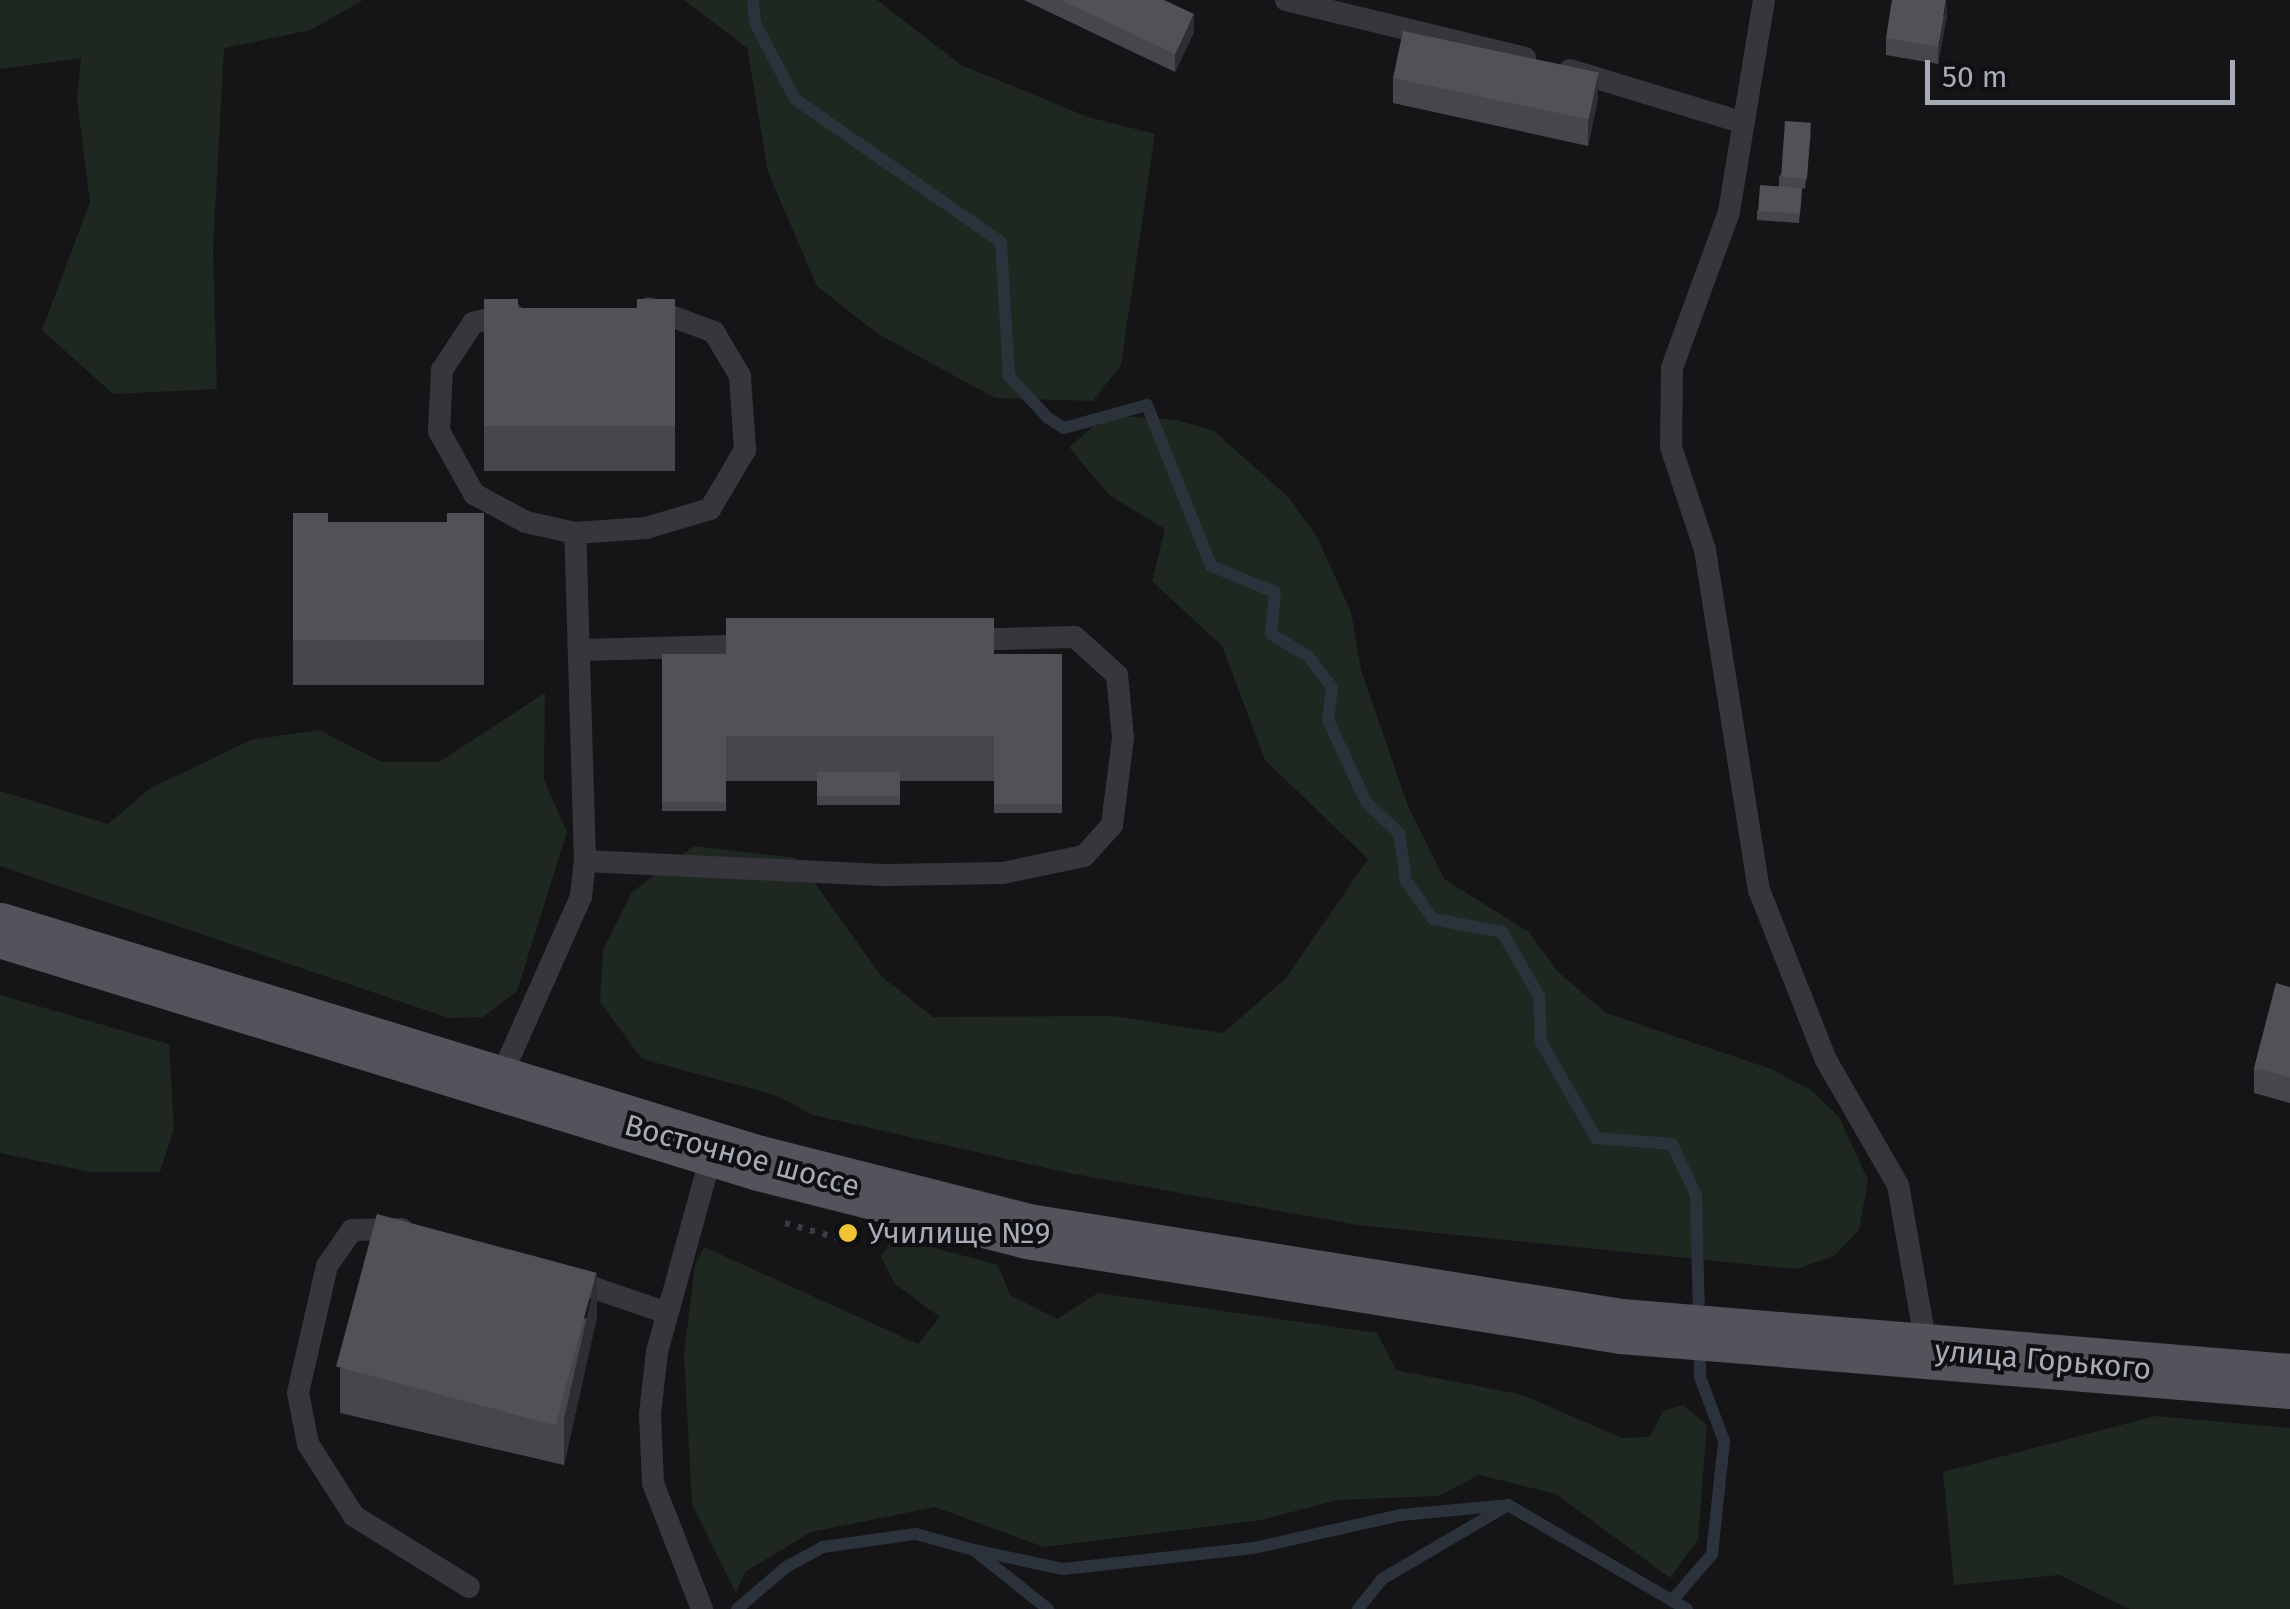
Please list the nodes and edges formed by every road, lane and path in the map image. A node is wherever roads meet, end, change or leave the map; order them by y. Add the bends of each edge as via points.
1 (1286, 0) edge
2 (1764, 0) edge
3 (1744, 122) junction
4 (622, 308) edge
5 (545, 310) edge
6 (575, 532) junction
7 (941, 640) edge
8 (787, 644) edge
9 (582, 650) junction
10 (585, 862) junction
11 (0, 930) edge
12 (496, 1086) junction
13 (713, 1149) junction
14 (435, 1236) edge
15 (541, 1270) edge
16 (668, 1313) junction
17 (1796, 1340) joint
18 (1928, 1350) junction
19 (2290, 1381) edge
20 (470, 1587) dead end
21 (702, 1609) edge

1 - 3 lane via 1641,87
2 - 3 lane
3 - 18 lane via 1730,212 1672,368 1671,446 1705,550 1759,890 1826,1060 1898,1185
4 - 6 lane via 660,308 714,332 740,376 745,450 710,508 646,528
5 - 6 lane via 473,324 442,370 439,432 474,494 526,522
6 - 9 lane
7 - 10 lane via 1076,637 1116,675 1123,738 1112,825 1084,856 1003,873 886,875
8 - 9 lane
9 - 10 lane
10 - 12 lane via 581,896
11 - 12 main road, Восточное шоссе
12 - 13 main road, Восточное шоссе
13 - 16 lane
13 - 17 main road, Восточное шоссе via 1028,1231 1620,1326
14 - 20 lane via 386,1225 352,1230 327,1266 298,1393 308,1444 354,1516
15 - 16 lane
16 - 21 lane via 650,1414 653,1483
17 - 18 main road, улица Горького
18 - 19 main road, улица Горького

